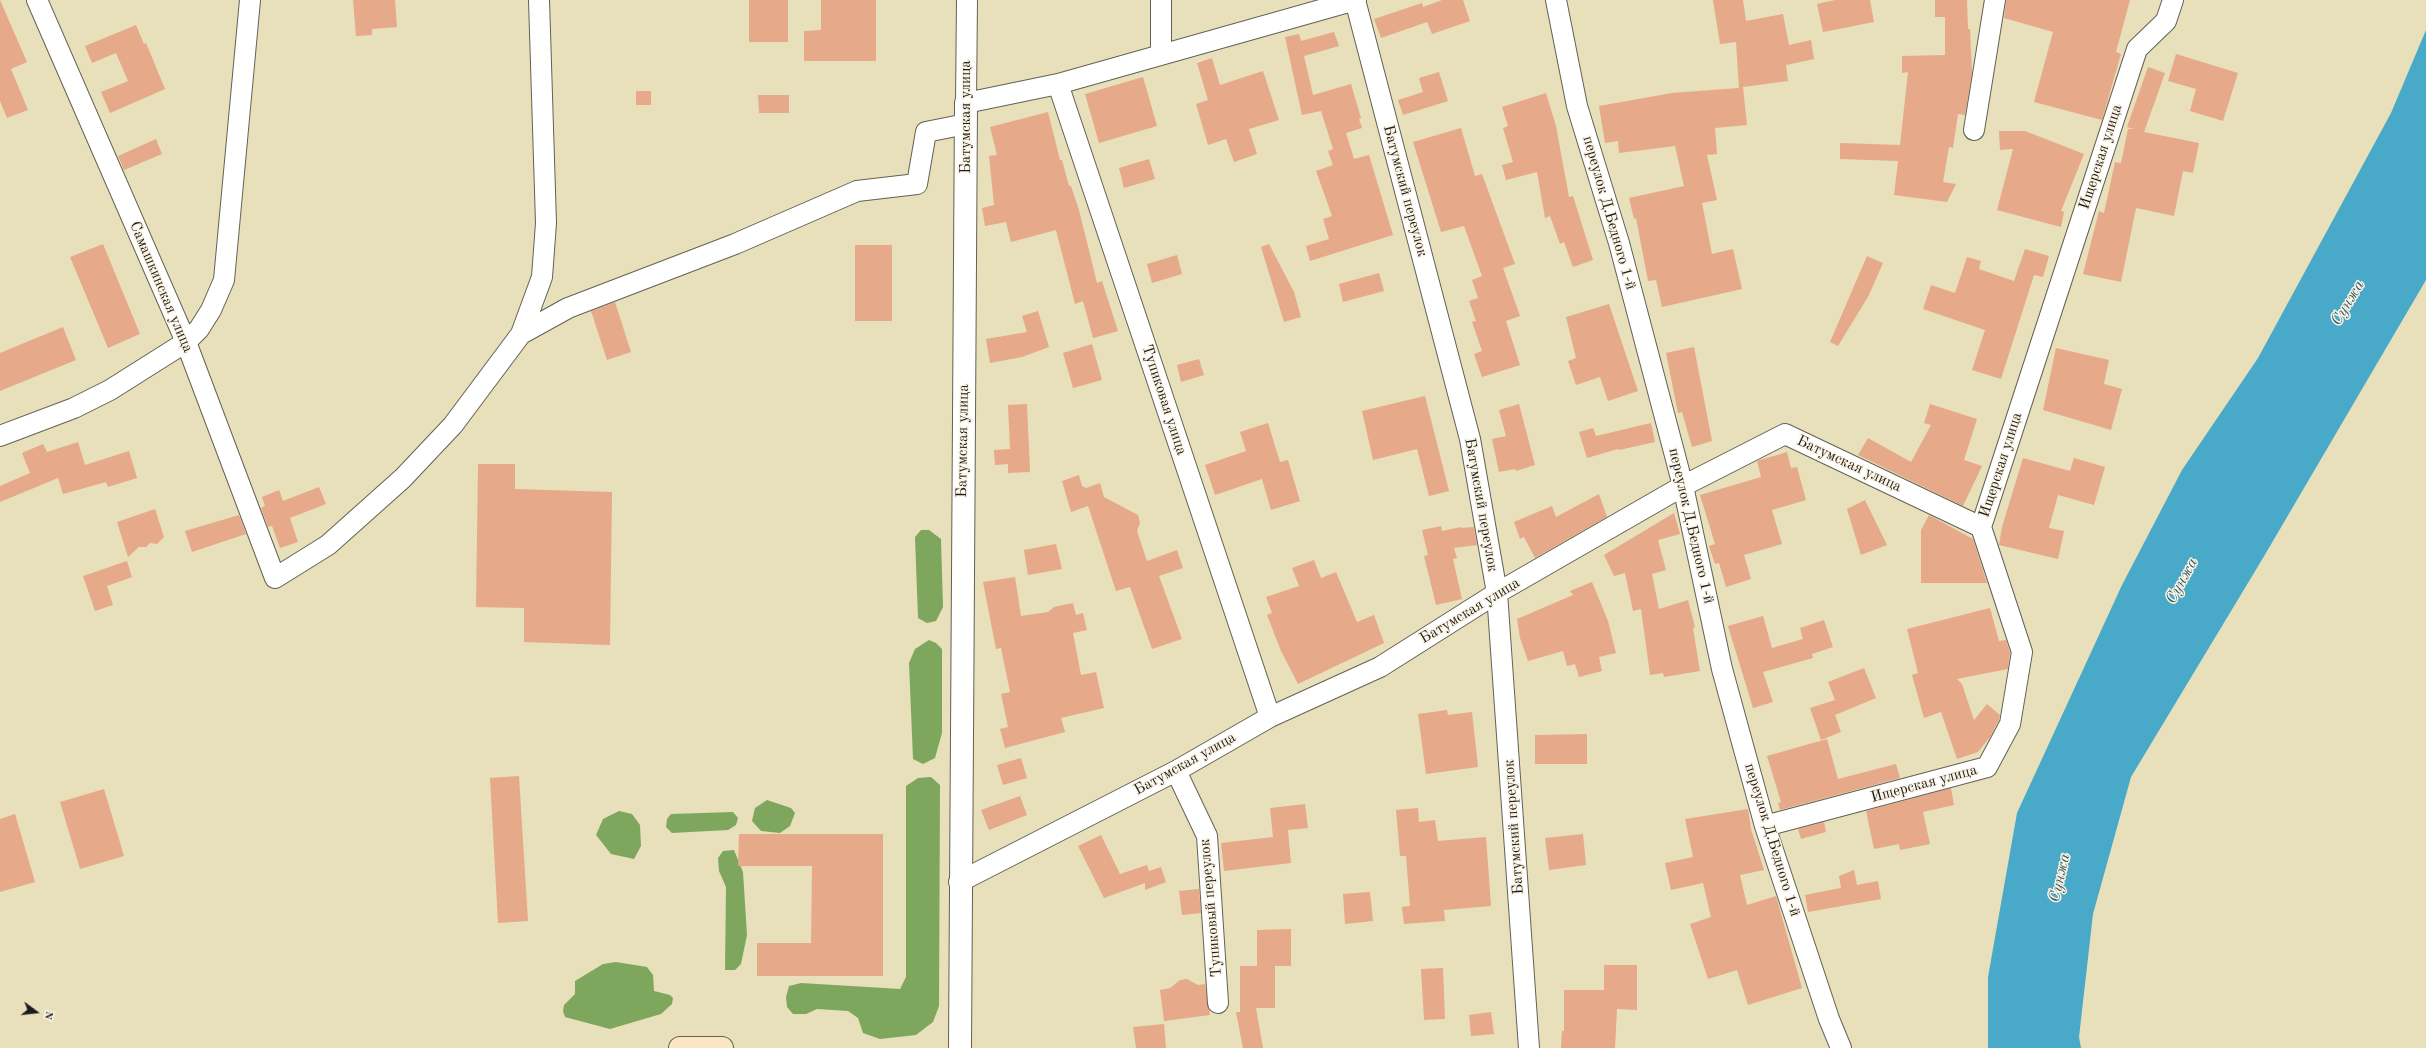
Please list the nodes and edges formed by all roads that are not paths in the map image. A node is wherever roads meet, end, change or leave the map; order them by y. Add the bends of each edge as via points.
1 (37, 0) edge
2 (250, 0) edge
3 (539, 0) edge
4 (967, 0) edge
5 (1161, 0) edge
6 (1355, 0) edge
7 (1556, 0) edge
8 (1995, 0) edge
9 (2173, 0) edge
10 (1161, 54) junction
11 (1058, 84) junction
12 (966, 114) junction
13 (1974, 130) dead end
14 (521, 334) junction
15 (186, 342) junction
16 (0, 436) edge
17 (1683, 486) junction
18 (1981, 527) junction
19 (1497, 594) junction
20 (1270, 717) junction
21 (1176, 771) junction
22 (1765, 826) junction
23 (959, 882) junction
24 (1218, 1003) dead end
25 (680, 1048) edge
26 (722, 1048) edge
27 (960, 1048) edge
28 (1529, 1048) edge
29 (1841, 1048) edge

1 - 15 street, Самашкинская улица
2 - 15 street via 224,280 200,329
3 - 14 street via 546,223 542,278
4 - 12 street, Батумская улица
5 - 10 street
6 - 10 street
6 - 19 street, Батумский переулок via 1470,439
7 - 17 street, переулок Д.Бедного 1-й via 1577,106 1619,243
8 - 13 street
9 - 18 street, Ищерская улица via 2166,21 2136,49
10 - 11 street
11 - 12 street
11 - 20 street, Тупиковая улица
12 - 14 street via 926,132 917,184 857,192 735,244 568,308
12 - 23 street, Батумская улица
14 - 15 street, Самашкинская улица via 453,425 403,478 328,545 275,578
15 - 16 street via 110,390 74,408
17 - 18 street, Батумская улица via 1785,434
17 - 19 street, Батумская улица
17 - 22 street, переулок Д.Бедного 1-й via 1722,669
18 - 22 street, Ищерская улица via 2022,652 2010,724 1987,767
19 - 20 street, Батумская улица via 1380,667
19 - 28 street, Батумский переулок
20 - 21 street, Батумская улица
21 - 23 street, Батумская улица
21 - 24 street, Тупиковый переулок via 1207,836
22 - 29 street, переулок Д.Бедного 1-й
23 - 27 street, Батумская улица
25 - 26 main road

